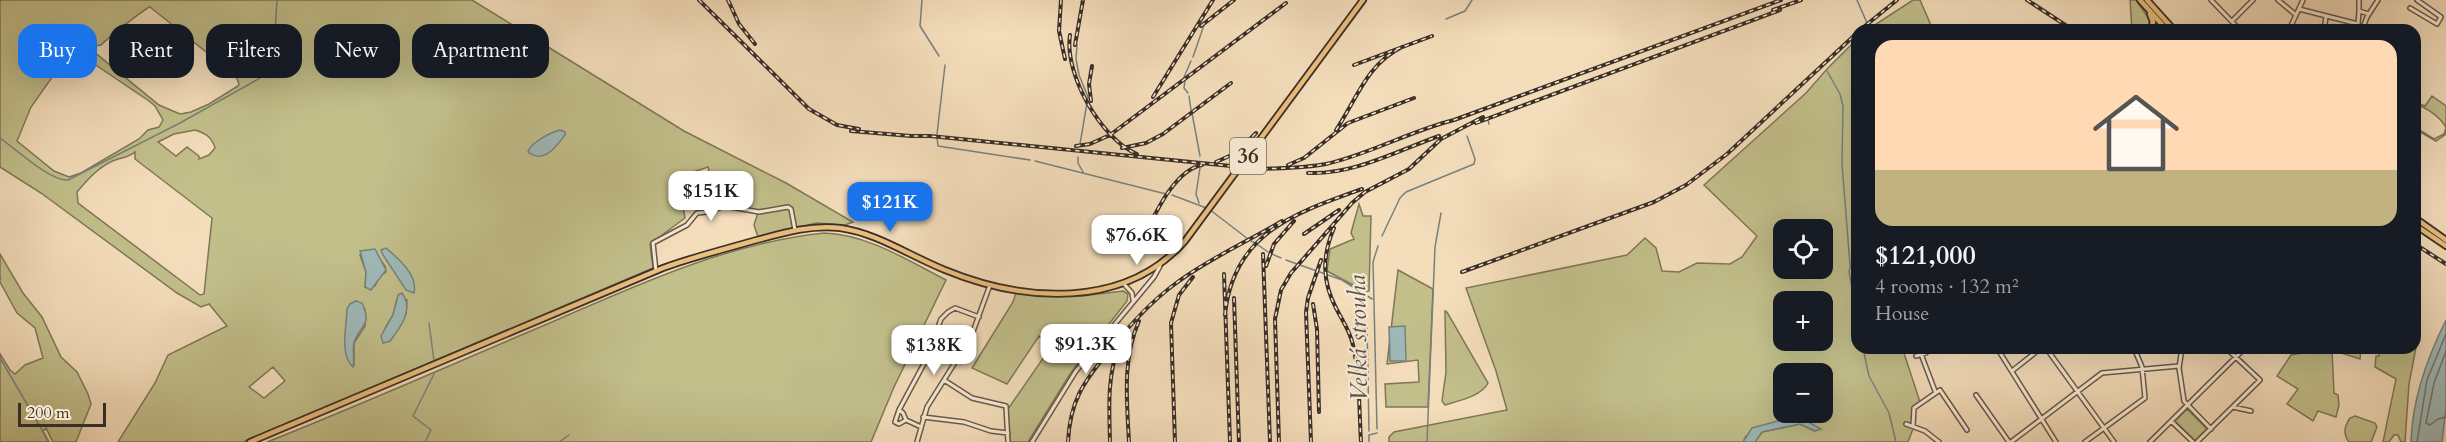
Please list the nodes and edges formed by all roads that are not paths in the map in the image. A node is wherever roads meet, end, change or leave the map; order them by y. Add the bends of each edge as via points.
1 (1363, 0) edge
2 (2140, 0) edge
3 (2146, 0) edge
4 (2211, 0) edge
5 (2253, 0) edge
6 (2278, 0) edge
7 (2303, 0) edge
8 (2359, 0) edge
9 (2378, 0) edge
10 (2417, 0) edge
11 (2410, 8) dead end
12 (2148, 9) junction
13 (2299, 9) junction
14 (2359, 11) junction
15 (2369, 14) junction
16 (2296, 15) junction
17 (2326, 17) junction
18 (2232, 21) junction
19 (2152, 24) edge
20 (2160, 24) edge
21 (2168, 24) edge
22 (2235, 24) edge
23 (2292, 24) edge
24 (2325, 24) edge
25 (2364, 24) edge
26 (2421, 222) edge
27 (2421, 229) edge
28 (795, 231) junction
29 (2446, 240) edge
30 (2446, 246) edge
31 (1160, 266) junction
32 (656, 271) junction
33 (1124, 284) junction
34 (990, 285) junction
35 (1133, 302) junction
36 (979, 317) junction
37 (2001, 354) edge
38 (2033, 354) edge
39 (2050, 354) edge
40 (2137, 354) edge
41 (2181, 354) edge
42 (2233, 354) edge
43 (2239, 354) edge
44 (1916, 356) dead end
45 (2236, 357) junction
46 (2179, 366) junction
47 (2143, 369) junction
48 (2012, 371) junction
49 (944, 380) junction
50 (2077, 391) junction
51 (1935, 392) junction
52 (1983, 396) dead end
53 (2187, 405) junction
54 (2233, 407) junction
55 (899, 410) junction
56 (2251, 411) dead end
57 (1956, 413) junction
58 (1952, 416) dead end
59 (922, 417) junction
60 (2041, 418) junction
61 (906, 420) junction
62 (2171, 421) junction
63 (1906, 424) dead end
64 (919, 426) junction
65 (1913, 426) junction
66 (2103, 427) junction
67 (2211, 429) junction
68 (1967, 430) dead end
69 (1008, 433) junction
70 (250, 442) edge
71 (917, 442) edge
72 (1008, 442) edge
73 (1032, 442) edge
74 (1939, 442) edge
75 (2010, 442) edge
76 (2056, 442) edge
77 (2085, 442) edge
78 (2114, 442) edge
79 (2150, 442) edge
80 (2195, 442) edge

1 - 31 main road, 36 via 1185,242
2 - 12 main road
3 - 21 main road
4 - 18 street
5 - 18 street
6 - 16 street
7 - 13 street
8 - 14 street
9 - 15 street
10 - 11 street via 2441,17 2436,25
12 - 19 main road
12 - 20 main road
13 - 16 street
13 - 17 street
14 - 15 street
14 - 17 street via 2358,24
15 - 25 street
16 - 23 street
17 - 24 street
18 - 22 street
26 - 29 main road
27 - 30 main road
28 - 32 main road
28 - 32 street via 788,207 759,212 725,206 697,213 687,225 653,243
28 - 34 main road via 827,227 855,231
31 - 33 main road
31 - 35 street
32 - 70 main road
33 - 34 main road via 1098,291 1064,293
33 - 35 street via 1132,292
34 - 36 street
35 - 73 street via 1072,377
36 - 49 street
36 - 55 street via 956,308 944,315
37 - 48 street
38 - 48 street
39 - 50 street
40 - 47 street
41 - 46 street
42 - 45 street
43 - 45 street
44 - 51 street via 1924,354
45 - 53 street
45 - 54 street via 2260,380
46 - 47 street
46 - 53 street
47 - 50 street via 2102,374
47 - 66 street via 2145,398
48 - 60 street
49 - 59 street
49 - 69 street via 972,398 1006,405
50 - 60 street
50 - 66 street
51 - 57 street via 1942,392
51 - 65 street via 1914,408
52 - 75 street via 1977,397
53 - 62 street
53 - 67 street
54 - 56 street
54 - 67 street
55 - 61 street
55 - 61 street via 895,422
57 - 58 street
57 - 68 street
59 - 64 street
59 - 69 street
60 - 75 street
60 - 76 street
61 - 64 street
62 - 79 street
62 - 80 street
63 - 65 street
64 - 71 street
65 - 74 street
66 - 77 street
66 - 78 street
67 - 80 street
69 - 72 street

